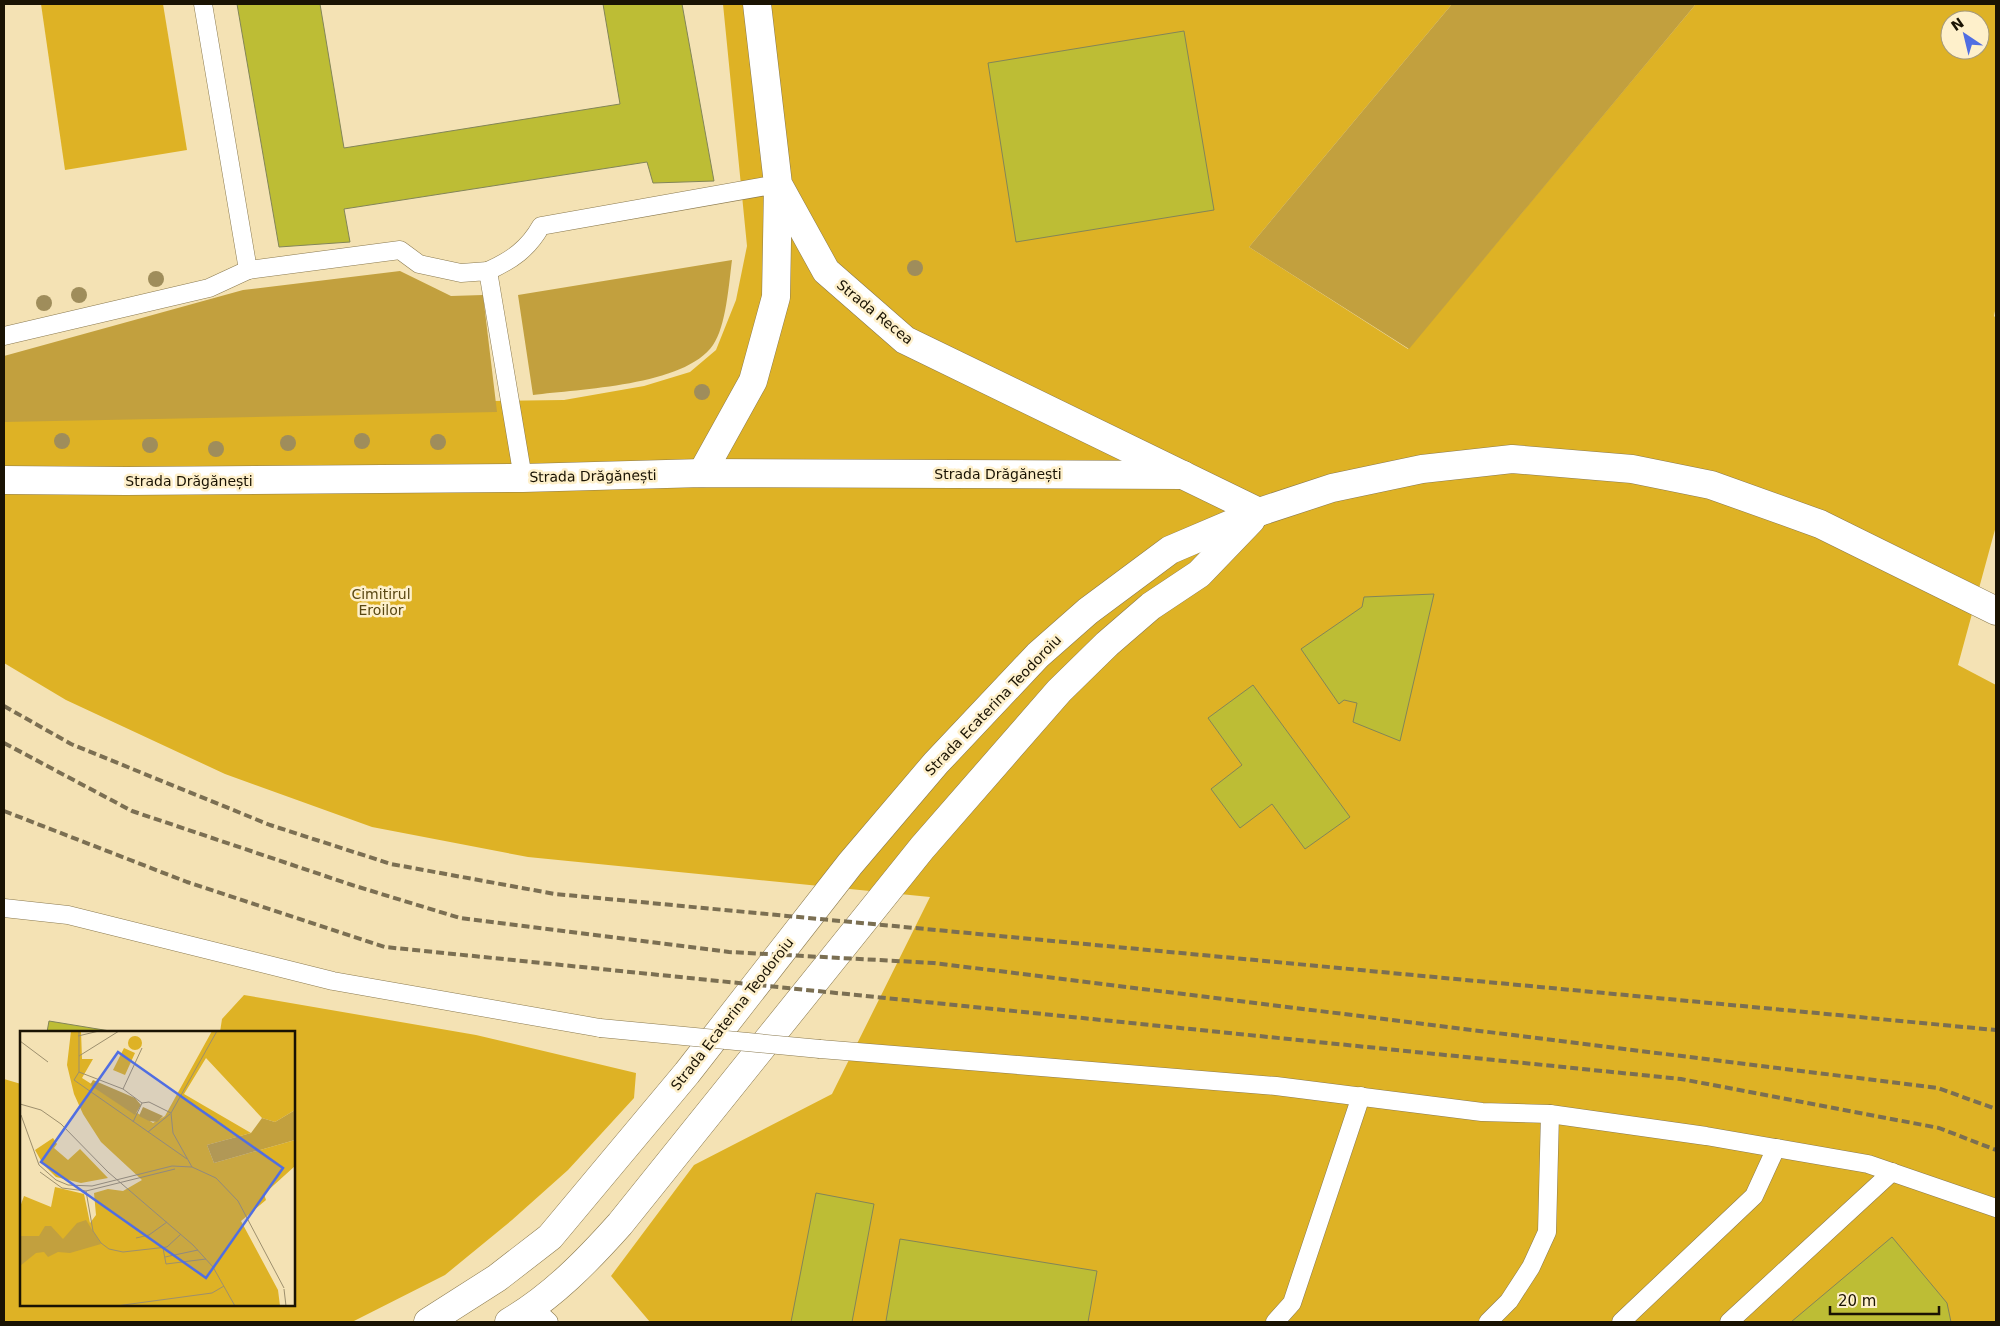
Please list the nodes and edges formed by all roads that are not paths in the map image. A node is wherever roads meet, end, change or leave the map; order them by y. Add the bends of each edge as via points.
1 (203, 4) edge
2 (757, 4) edge
3 (778, 184) junction
4 (248, 270) junction
5 (488, 271) junction
6 (4, 336) edge
7 (702, 473) junction
8 (1183, 475) junction
9 (523, 478) junction
10 (4, 480) edge
11 (1259, 512) junction
12 (1996, 611) edge
13 (4, 908) edge
14 (1360, 1096) junction
15 (1550, 1114) junction
16 (1776, 1148) junction
17 (1892, 1172) junction
18 (1996, 1208) edge
19 (542, 1315) edge
20 (428, 1322) edge
21 (509, 1322) edge
22 (1275, 1322) edge
23 (1488, 1322) edge
24 (1621, 1322) edge
25 (1729, 1322) edge

1 - 4 lane
2 - 3 main road, Strada Recea
3 - 5 lane via 541,226 534,239 511,261
3 - 7 main road via 776,297 753,381
3 - 8 main road, Strada Recea via 826,271 905,340
4 - 5 lane via 400,250 419,264 461,273
4 - 6 lane via 209,288
5 - 9 lane
7 - 8 main road, Strada Drăgănești
7 - 9 main road, Strada Drăgănești
8 - 11 main road, Strada Recea
9 - 10 main road, Strada Drăgănești
11 - 12 main road, Strada Ecaterina Teodoroiu via 1332,488 1422,469 1512,459 1632,469 1711,485 1820,524
11 - 19 main road via 1199,574 1152,606 1059,691 922,848 620,1224
11 - 20 main road, Strada Ecaterina Teodoroiu via 1170,550 1088,611 1038,655 936,763 850,864 687,1073 550,1237 497,1278
13 - 14 lane, bridge via 68,915 333,981 600,1028
14 - 15 lane via 1482,1112
14 - 22 lane via 1292,1303
15 - 16 lane
15 - 23 lane via 1547,1232 1531,1267 1509,1301
16 - 17 lane via 1868,1164
16 - 24 lane via 1754,1196
17 - 18 lane
17 - 25 lane
19 - 21 main road

